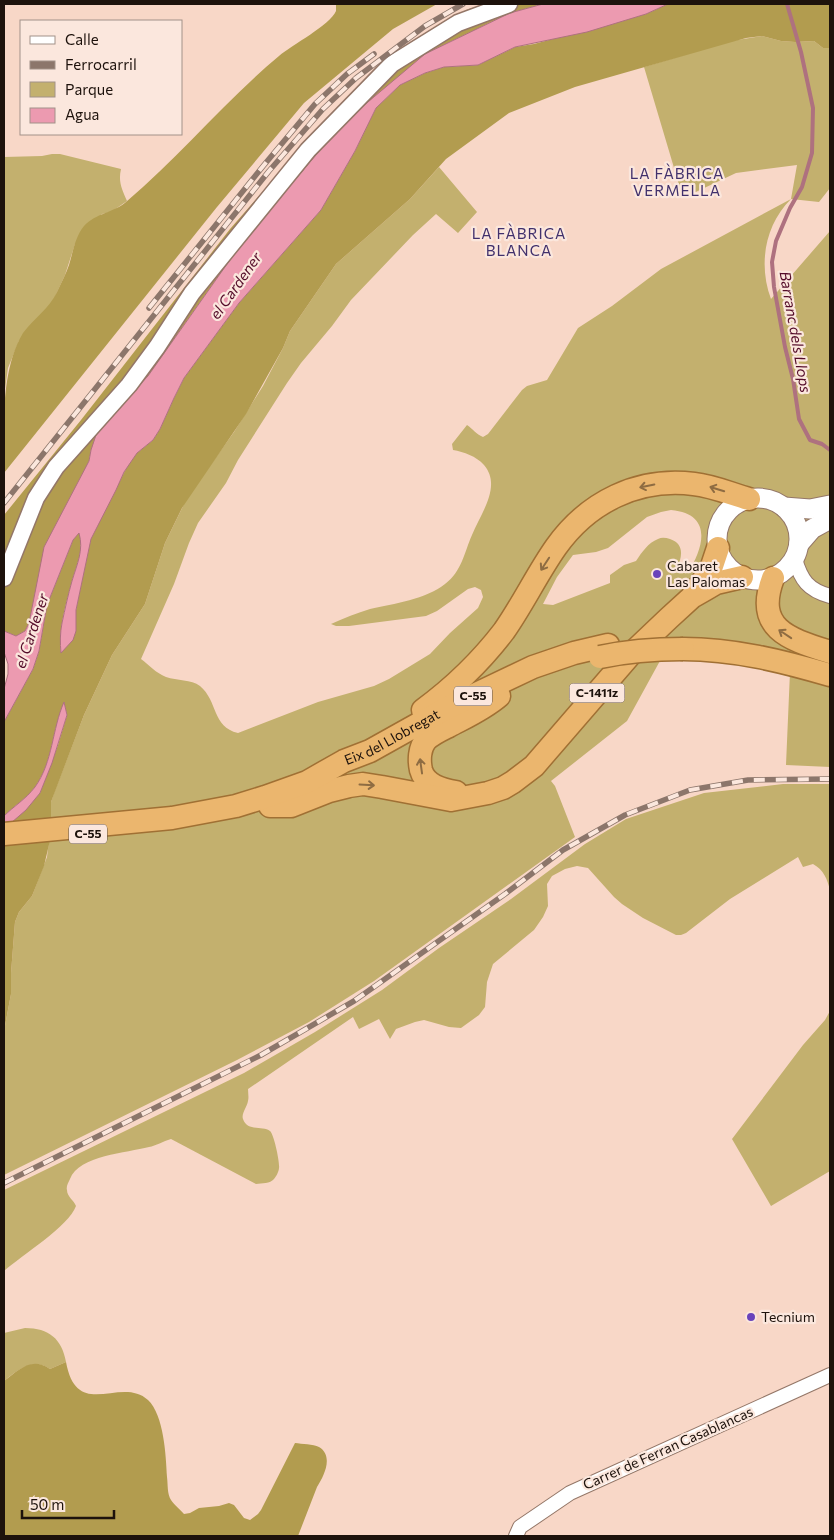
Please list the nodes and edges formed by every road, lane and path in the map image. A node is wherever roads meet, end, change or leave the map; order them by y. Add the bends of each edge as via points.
1 (509, 4) edge
2 (749, 499) junction
3 (830, 505) edge
4 (784, 507) junction
5 (830, 519) edge
6 (718, 548) junction
7 (791, 565) junction
8 (742, 577) junction
9 (4, 578) edge
10 (830, 596) edge
11 (692, 597) junction
12 (686, 643) junction
13 (604, 651) junction
14 (830, 652) edge
15 (830, 665) edge
16 (830, 675) edge
17 (505, 690) junction
18 (344, 761) junction
19 (474, 796) junction
20 (270, 806) junction
21 (172, 822) junction
22 (4, 834) edge
23 (4, 842) edge
24 (830, 1375) edge
25 (516, 1536) edge

1 - 9 street via 458,23 392,64 308,150 192,294 129,385 56,468 36,498
2 - 4 main road via 767,499
2 - 6 main road via 733,507 722,520 717,535
2 -> 18 highway via 703,485 684,483 649,485 597,506 564,537 503,632 470,670 412,719
3 - 4 main road via 810,509
4 - 7 main road via 799,530
5 - 7 main road via 812,529
6 - 8 main road via 726,565
6 - 11 highway via 711,569
7 - 8 main road via 757,580
7 - 10 street via 816,591
14 -> 7 highway via 795,640 779,629 769,614 768,595
8 - 11 highway via 716,583
11 - 19 highway, C-1411z via 629,656 534,766 502,788
12 - 13 highway, C-55 via 658,639
12 - 15 highway, C-55 via 712,639 738,642
12 - 16 highway, C-55 via 772,659
13 - 17 highway, Eix del Llobregat / C-55
13 - 18 highway, Eix del Llobregat / C-55 via 582,651 532,667 447,708 370,751
19 -> 17 highway via 448,791 428,781 422,773 421,751 436,732 489,705
17 - 20 highway, Eix del Llobregat / C-55 via 345,774
18 - 21 highway, Eix del Llobregat / C-55 via 306,782 265,797
20 -> 19 highway via 291,806 329,791 363,784 444,800
20 - 21 highway, Eix del Llobregat / C-55 via 217,820
21 - 22 highway, C-55
21 - 23 highway, C-55
24 - 25 street, Carrer de Ferran Casablancas via 570,1493 520,1527

